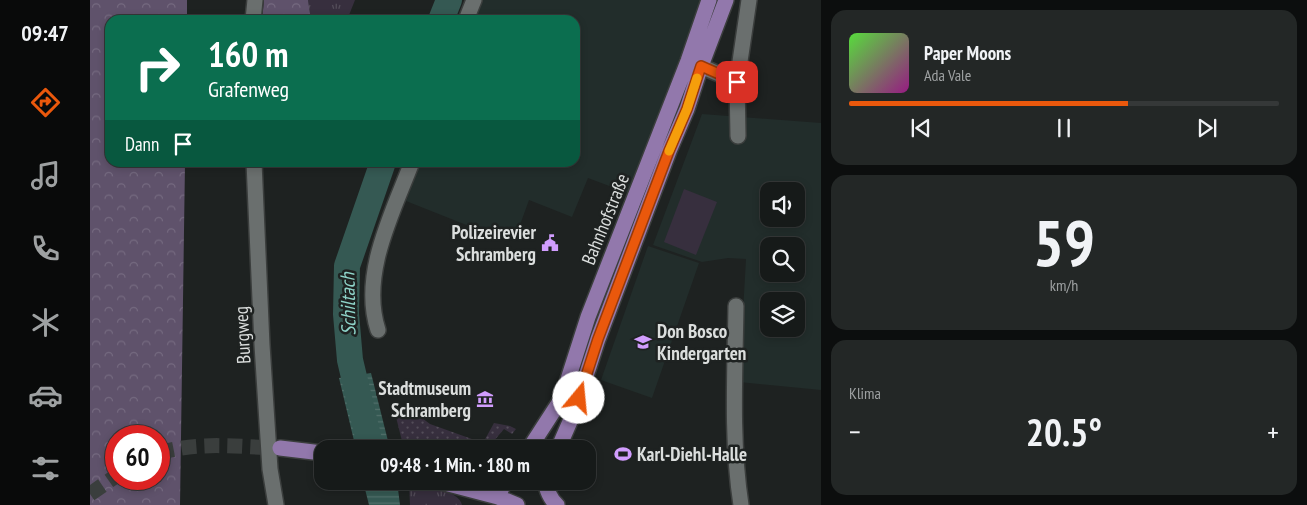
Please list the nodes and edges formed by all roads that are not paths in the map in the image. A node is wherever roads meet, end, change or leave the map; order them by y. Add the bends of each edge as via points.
1 (254, 0) edge
2 (474, 0) edge
3 (709, 0) edge
4 (726, 0) edge
5 (749, 0) edge
6 (253, 15) edge
7 (468, 15) edge
8 (695, 64) junction
9 (737, 82) junction
10 (738, 136) dead end
11 (254, 167) edge
12 (410, 167) edge
13 (736, 306) dead end
14 (378, 330) dead end
15 (535, 440) edge
16 (562, 440) edge
17 (280, 448) tunnel mouth
18 (314, 452) edge
19 (462, 490) edge
20 (501, 490) edge
21 (549, 490) edge
22 (495, 502) edge
23 (276, 505) edge
24 (517, 505) edge
25 (556, 505) edge
26 (741, 505) edge

1 - 6 street
2 - 7 street
3 - 8 main road, Bahnhofstraße
4 - 8 main road, Bahnhofstraße
5 - 9 street
8 - 9 street
8 - 15 main road, Bahnhofstraße via 588,317 562,398
8 - 16 main road, Bahnhofstraße via 687,109
9 - 10 street
11 - 23 street, Burgweg via 262,345 270,469
12 - 14 street via 377,259 373,314
13 - 26 street via 737,470
17 - 18 main road
19 - 22 main road
20 - 22 main road
21 - 25 main road
22 - 24 main road

